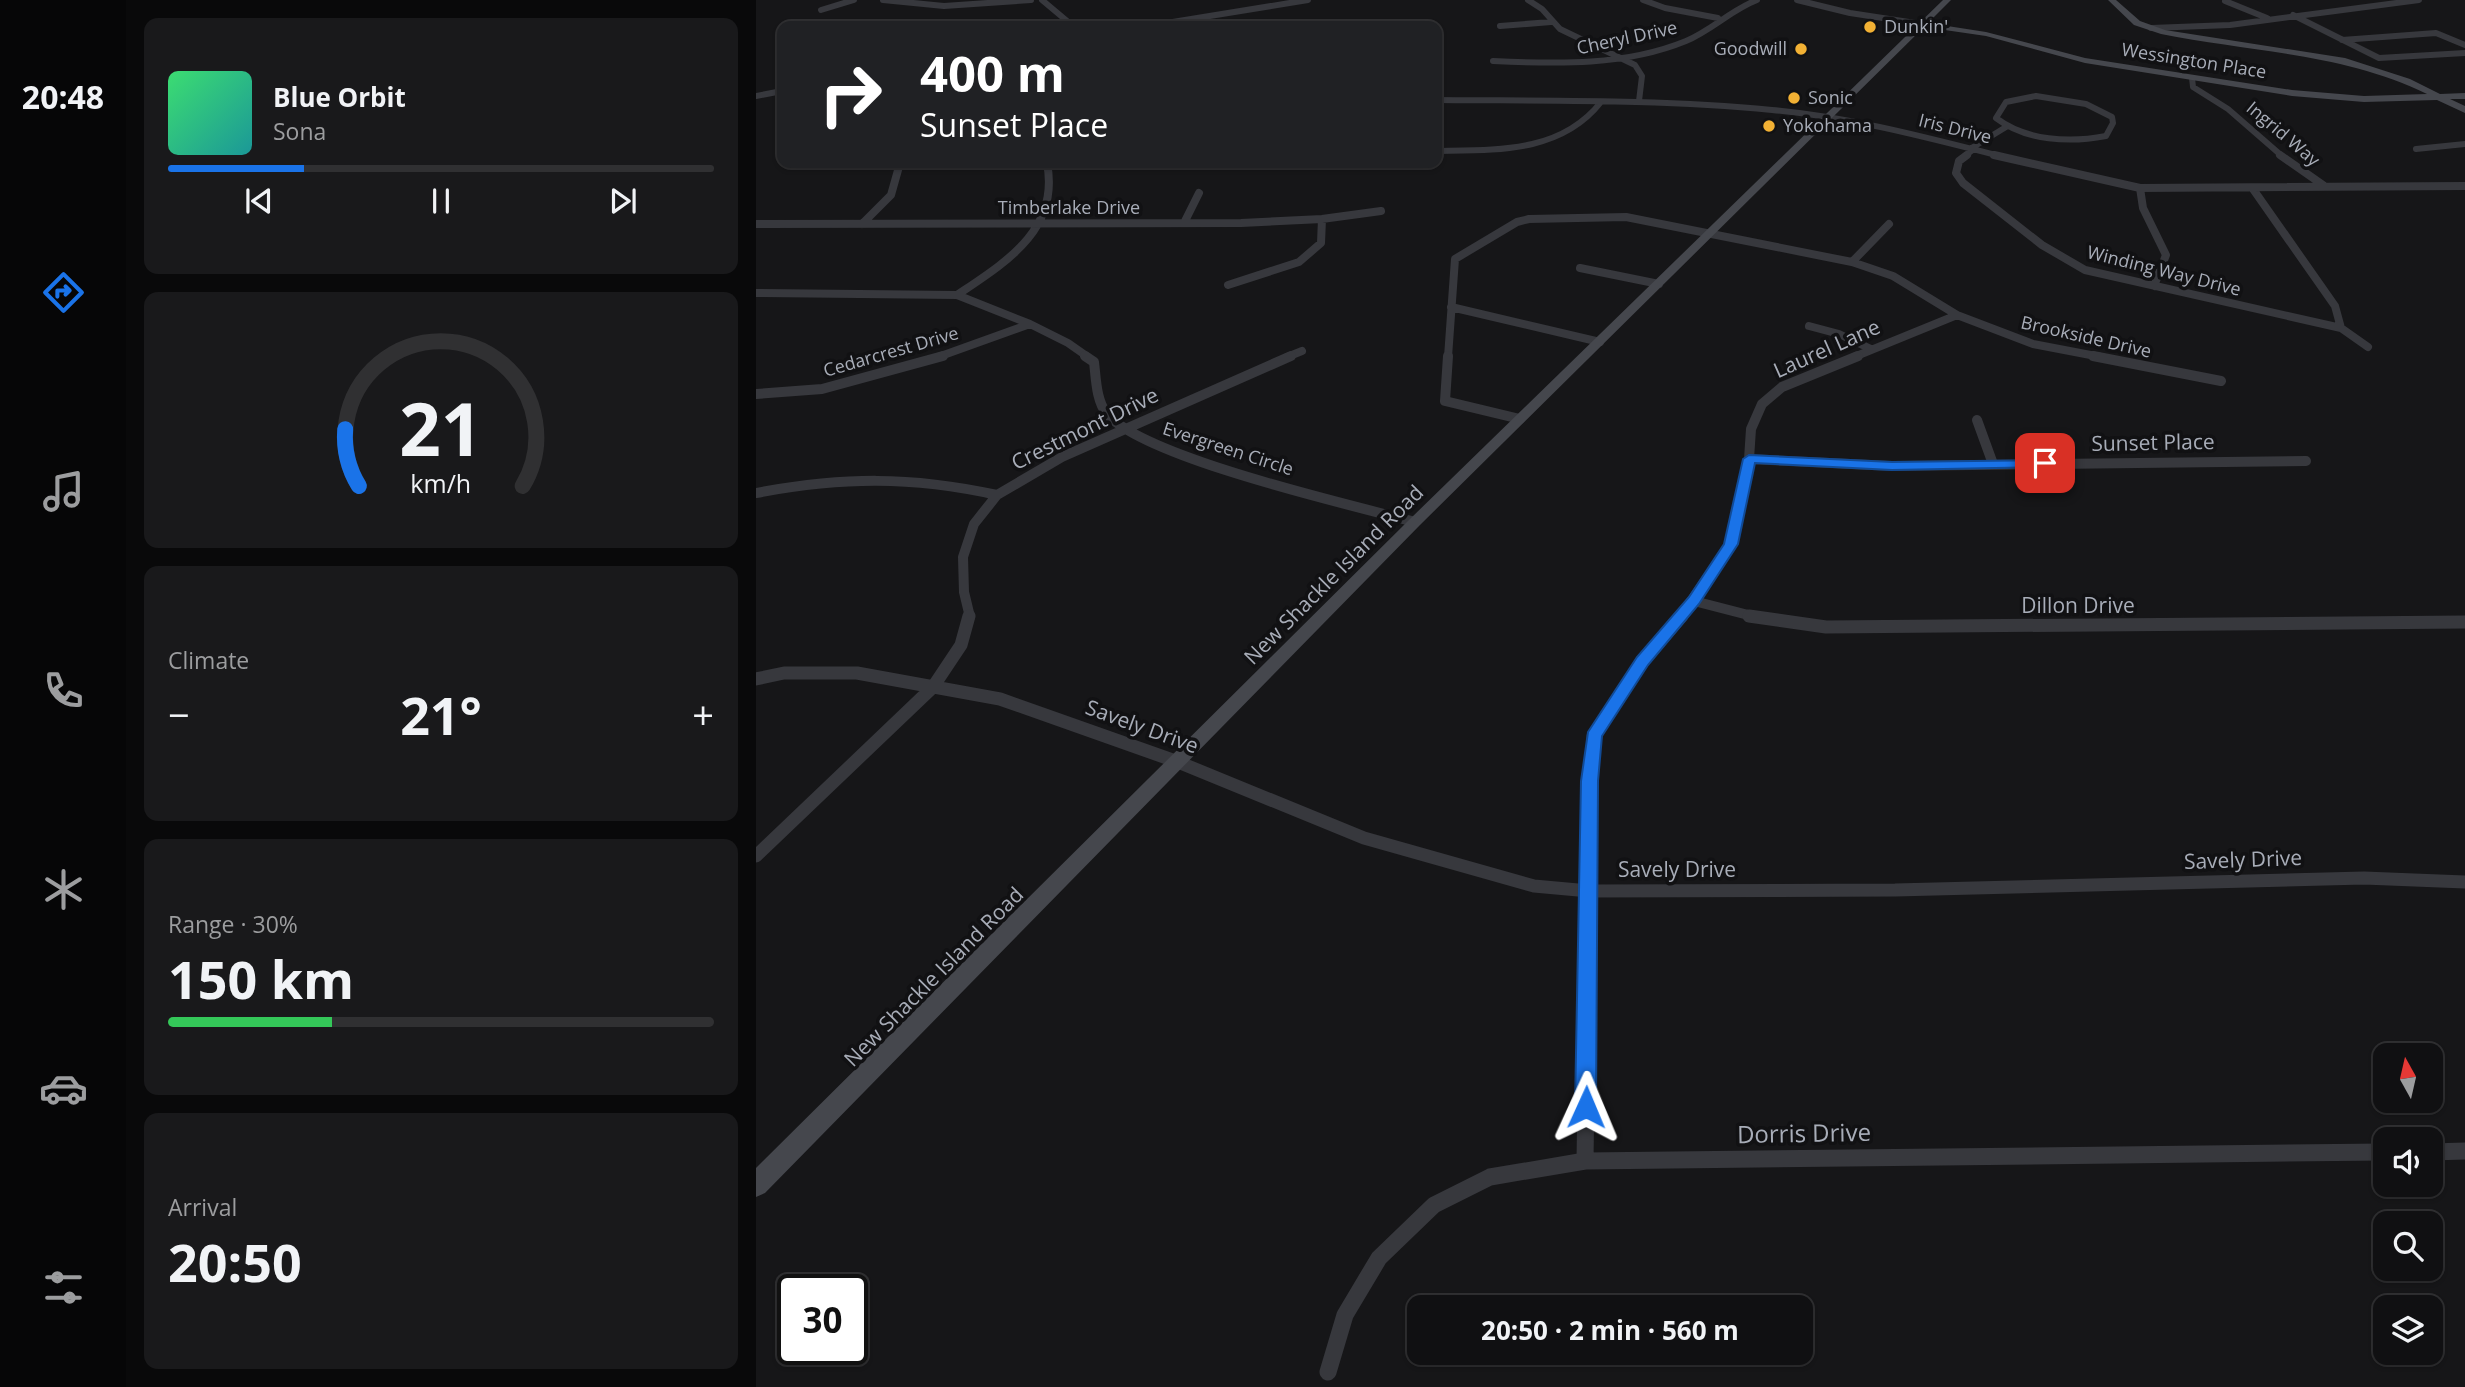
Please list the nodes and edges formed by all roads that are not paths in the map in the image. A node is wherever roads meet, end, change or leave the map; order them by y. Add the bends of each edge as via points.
1 (854, 0) edge
2 (883, 0) edge
3 (1031, 0) edge
4 (1042, 0) edge
5 (1308, 0) edge
6 (1528, 0) edge
7 (1643, 0) edge
8 (1757, 0) edge
9 (1797, 0) edge
10 (1947, 0) edge
11 (2112, 0) edge
12 (2419, 0) edge
13 (2225, 1) edge
14 (821, 10) dead end
15 (2292, 15) junction
16 (1718, 18) junction
17 (2268, 18) junction
18 (1185, 20) joint
19 (1067, 21) edge
20 (1179, 21) edge
21 (1551, 22) junction
22 (1922, 24) junction
23 (1500, 26) dead end
24 (2151, 28) junction
25 (2342, 40) junction
26 (2465, 45) edge
27 (2465, 53) edge
28 (1620, 57) junction
29 (1493, 61) dead end
30 (2192, 78) junction
31 (777, 92) edge
32 (756, 96) edge
33 (2465, 96) edge
34 (2442, 97) junction
35 (1442, 100) edge
36 (1639, 101) junction
37 (1601, 102) junction
38 (2465, 110) edge
39 (1826, 117) junction
40 (2008, 127) junction
41 (2465, 144) edge
42 (2416, 149) dead end
43 (1974, 150) junction
44 (1442, 151) edge
45 (899, 168) edge
46 (1049, 168) edge
47 (2465, 186) edge
48 (2327, 187) junction
49 (2140, 188) junction
50 (2253, 188) junction
51 (1199, 193) dead end
52 (1381, 211) dead end
53 (1322, 219) junction
54 (1184, 223) junction
55 (756, 224) edge
56 (862, 224) junction
57 (1041, 224) junction
58 (1889, 224) dead end
59 (1711, 233) junction
60 (1852, 262) junction
61 (1580, 268) dead end
62 (1658, 284) junction
63 (1228, 285) dead end
64 (2154, 286) junction
65 (756, 293) edge
66 (957, 295) junction
67 (1451, 307) junction
68 (1957, 315) junction
69 (1030, 324) junction
70 (1809, 326) dead end
71 (2341, 328) junction
72 (1600, 342) junction
73 (2368, 347) dead end
74 (1871, 349) junction
75 (1302, 351) dead end
76 (2221, 381) dead end
77 (756, 394) edge
78 (1520, 419) junction
79 (1977, 420) dead end
80 (1122, 429) junction
81 (1749, 459) junction
82 (2306, 461) dead end
83 (1993, 464) junction
84 (756, 493) edge
85 (997, 495) junction
86 (1415, 522) junction
87 (1694, 601) junction
88 (2465, 622) edge
89 (756, 679) edge
90 (933, 687) junction
91 (1178, 762) junction
92 (756, 856) edge
93 (2465, 882) edge
94 (1589, 891) junction
95 (2465, 1151) edge
96 (2373, 1152) edge
97 (2443, 1152) edge
98 (1585, 1161) junction
99 (756, 1185) edge
100 (1328, 1372) dead end

1 - 14 street
2 - 3 street via 944,6
4 - 19 street
5 - 18 street
6 - 21 street
7 - 16 street
8 - 16 street, Cheryl Drive
9 - 22 street
10 - 22 main road, New Shackle Island Road
11 - 24 main road via 2137,23
12 - 15 street
13 - 17 street
15 - 17 street
15 - 25 street
16 - 28 street, Cheryl Drive via 1688,40
17 - 24 street via 2230,25
18 - 20 street
21 - 23 street
21 - 28 street
22 - 30 main road, Wessington Place
22 - 39 main road, New Shackle Island Road
24 - 34 main road via 2197,40 2287,49 2345,61
25 - 26 street via 2436,33
25 - 27 street via 2385,59
28 - 29 street, Cheryl Drive via 1579,63
28 - 36 street via 1635,65 1642,76
30 - 34 main road, Wessington Place via 2328,97
30 - 48 street, Ingrid Way via 2193,87 2224,105 2297,170
31 - 32 street
33 - 34 main road, Wessington Place
34 - 38 main road
35 - 37 street, Iris Drive
36 - 37 street, Iris Drive
36 - 39 street, Iris Drive
37 - 44 street via 1581,125 1552,139 1522,146
39 - 43 street, Iris Drive
39 - 59 main road, New Shackle Island Road
40 - 40 street via 1996,116 2006,102 2036,96 2101,109 2112,117 2113,124 2106,136 2074,141
40 - 43 street
41 - 42 street
43 - 49 street, Iris Drive
43 - 64 street, Winding Way Drive via 1959,161 1956,173 1963,183 2042,245 2085,270
45 - 56 street via 891,195
46 - 57 street via 1053,194
47 - 48 street, Iris Drive
48 - 50 street, Iris Drive
49 - 50 street, Iris Drive
49 - 64 street via 2143,208 2166,255
50 - 71 street via 2335,306
51 - 54 street
52 - 53 street, Timberlake Drive
53 - 54 street, Timberlake Drive
53 - 63 street via 1321,243 1298,262
54 - 57 street, Timberlake Drive
55 - 56 street, Timberlake Drive
56 - 57 street, Timberlake Drive
57 - 66 street via 990,273
58 - 60 street
59 - 60 street, Brookside Drive
59 - 62 main road, New Shackle Island Road
59 - 67 street, Brookside Drive via 1626,217 1517,222 1455,259
60 - 68 street, Brookside Drive via 1893,276
61 - 62 street
62 - 72 main road, New Shackle Island Road
64 - 71 street, Winding Way Drive
65 - 66 street
66 - 69 street
67 - 72 street
67 - 78 street via 1446,401
68 - 74 street, Laurel Lane
68 - 76 street, Brookside Drive via 2033,344
69 - 77 street, Cedarcrest Drive via 888,372 821,388
69 - 80 street via 1094,362 1105,412
70 - 74 street
71 - 73 street
72 - 78 main road, New Shackle Island Road
74 - 81 street, Laurel Lane via 1782,387 1762,404 1751,429
75 - 80 street, Crestmont Drive
78 - 86 main road, New Shackle Island Road
79 - 83 street
80 - 85 street, Crestmont Drive
80 - 86 street, Evergreen Circle via 1197,458
81 - 83 street, Sunset Place via 1892,466
81 - 87 street, Laurel Lane via 1731,544
82 - 83 street, Sunset Place
84 - 85 street via 870,476
85 - 90 street, Crestmont Drive via 974,524 963,556 970,619 961,645
86 - 91 main road, New Shackle Island Road
87 - 88 street, Dillon Drive via 1758,618 1826,627
87 - 94 street, Laurel Lane via 1643,661 1594,736
89 - 90 street, Savely Drive via 784,673 857,673
90 - 91 street, Savely Drive via 1000,699
90 - 92 street, Crestmont Drive
91 - 94 street, Savely Drive via 1363,838 1534,886
91 - 99 main road, New Shackle Island Road
93 - 94 street, Savely Drive via 2364,878 1895,890
94 - 98 street, Laurel Lane
95 - 97 street
96 - 98 street, Dorris Drive
98 - 100 street, Dorris Drive via 1490,1178 1434,1205 1379,1258 1345,1315

